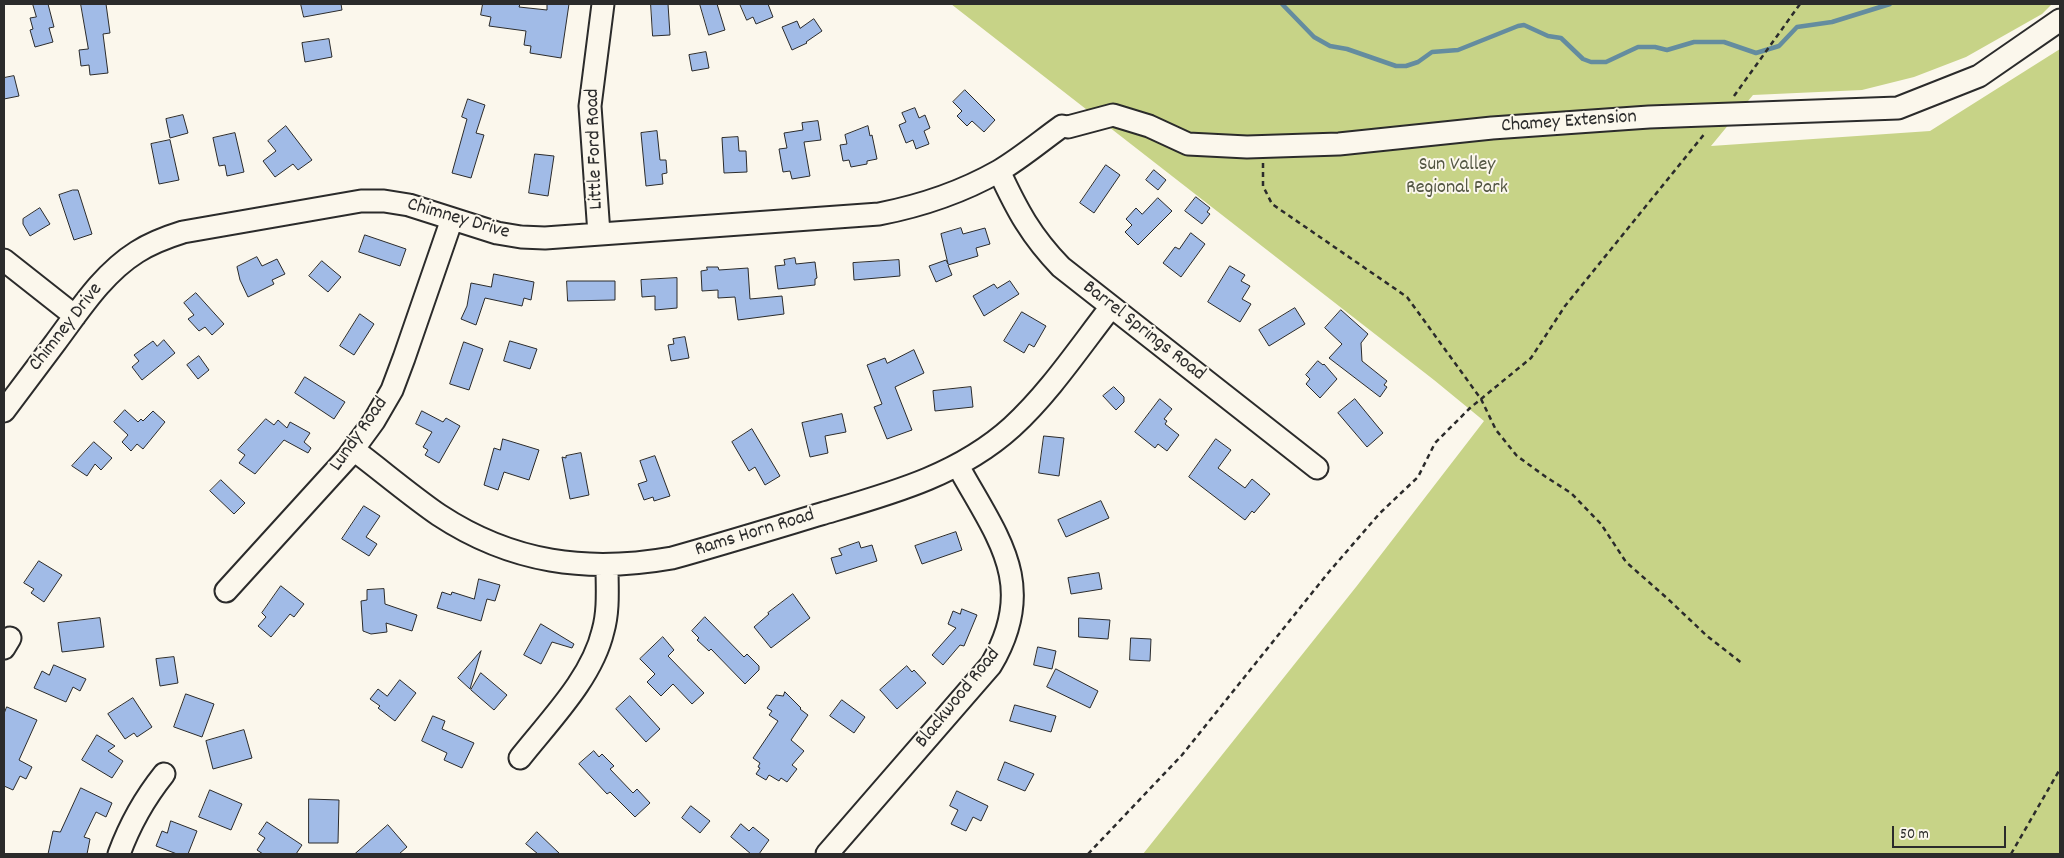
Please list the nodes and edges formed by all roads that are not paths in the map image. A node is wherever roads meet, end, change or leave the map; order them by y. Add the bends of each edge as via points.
1 (603, 4) edge
2 (2060, 20) edge
3 (1062, 126) joint
4 (999, 171) junction
5 (452, 219) junction
6 (599, 234) junction
7 (4, 260) edge
8 (1111, 307) junction
9 (75, 316) junction
10 (4, 411) edge
11 (354, 450) junction
12 (958, 466) junction
13 (1317, 468) dead end
14 (607, 566) junction
15 (226, 591) dead end
16 (520, 758) dead end
17 (164, 774) dead end
18 (119, 854) edge
19 (828, 854) edge

1 - 6 street, Little Ford Road via 590,106
2 - 3 street, Chamey Extension via 1979,76 1898,108 1649,117 1492,128 1339,144 1264,147 1188,144 1149,126 1113,115
3 - 4 street, Chimney Drive
4 - 6 street, Chimney Drive via 938,199 879,214
4 - 8 street, Barrel Springs Road via 1024,222 1041,246 1061,267
5 - 6 street, Chimney Drive via 497,234 521,238
5 - 9 street, Chimney Drive via 409,205 361,201 183,232 159,240 117,266
5 - 11 street, Lundy Road via 392,390
7 - 9 street
8 - 12 street, Rams Horn Road via 1036,402 986,448
8 - 13 street, Barrel Springs Road
9 - 10 street, Chimney Drive
11 - 14 street, Rams Horn Road via 438,514 498,546 562,563
11 - 15 street, Lundy Road
12 - 14 street, Rams Horn Road via 904,490 672,558
12 - 19 street, Blackwood Road via 1009,562 1013,583 1010,627 991,665
14 - 16 street via 607,608 604,631 596,652 577,685
17 - 18 street via 138,811

